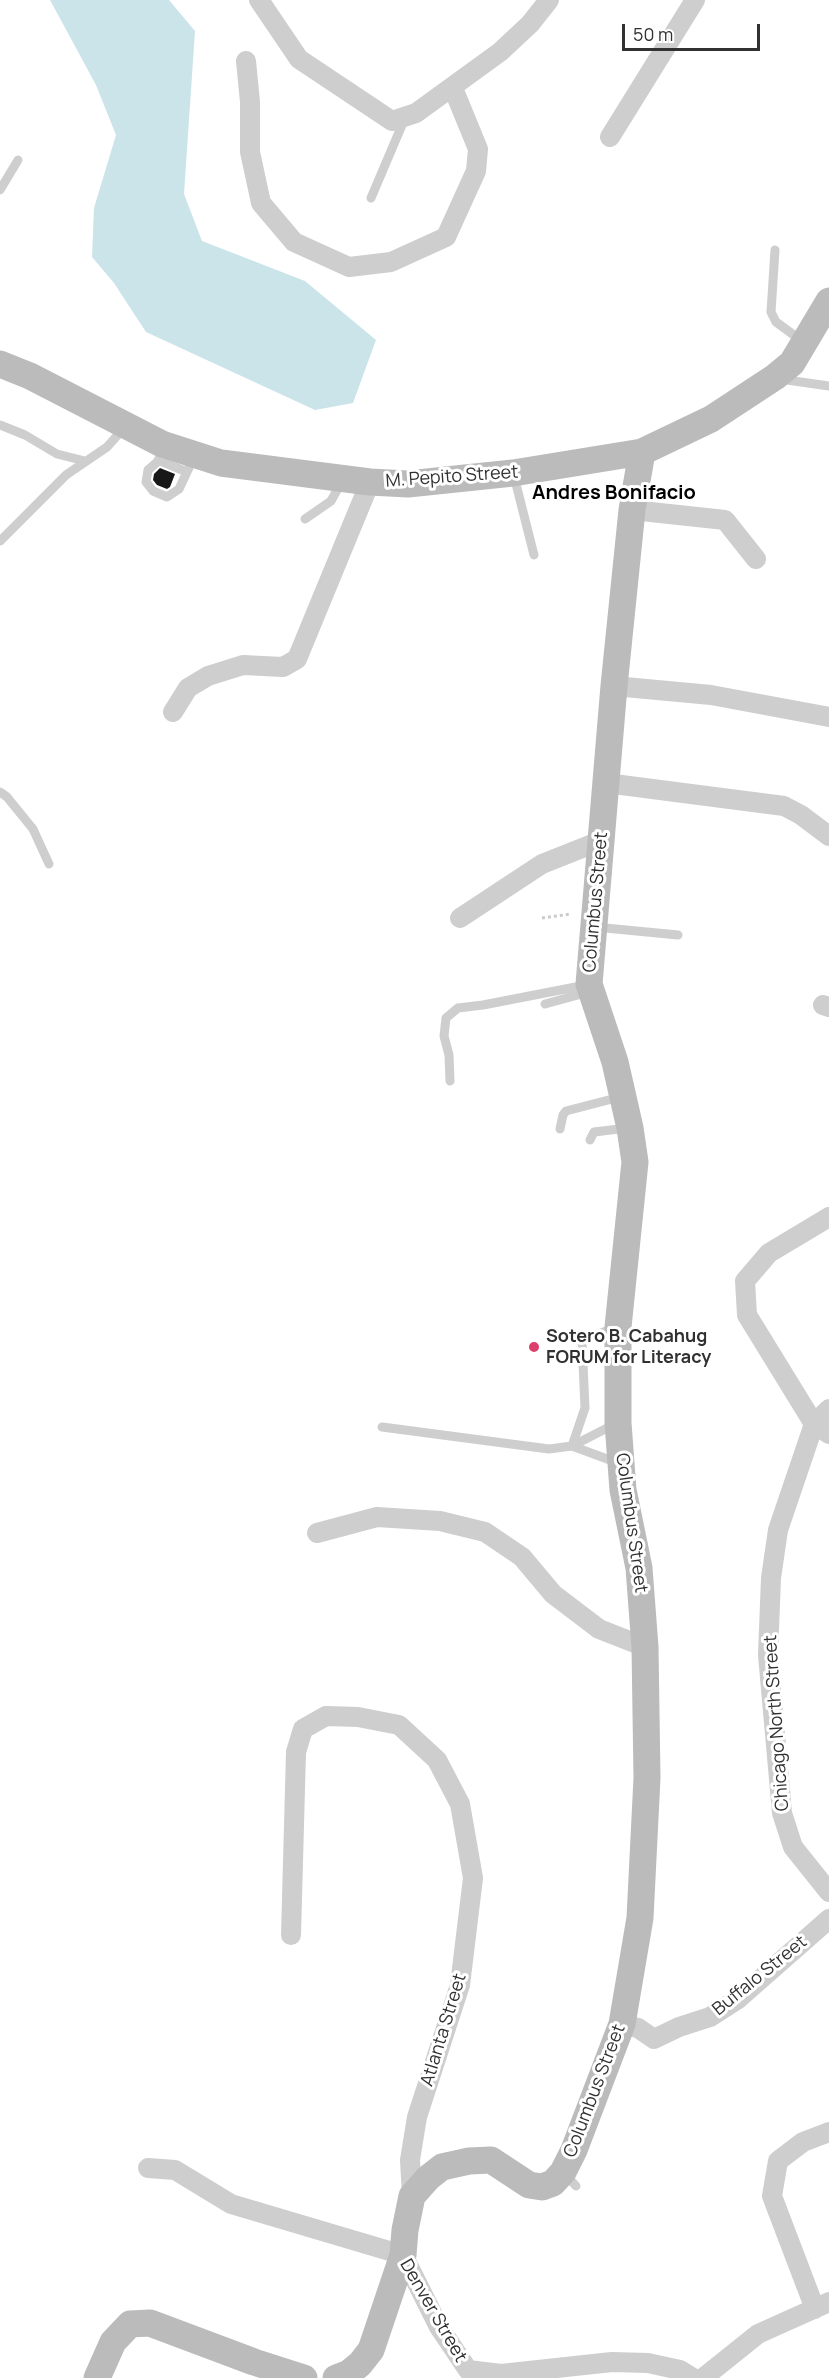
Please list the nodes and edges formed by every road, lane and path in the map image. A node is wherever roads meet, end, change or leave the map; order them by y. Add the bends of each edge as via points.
1 (259, 0) edge
2 (549, 0) edge
3 (695, 0) edge
4 (246, 61) dead end
5 (453, 88) junction
6 (405, 118) junction
7 (610, 136) dead end
8 (18, 160) dead end
9 (0, 190) edge
10 (371, 198) dead end
11 (775, 249) dead end
12 (829, 301) edge
13 (805, 342) junction
14 (0, 364) edge
15 (775, 377) junction
16 (829, 386) edge
17 (126, 425) junction
18 (0, 426) edge
19 (642, 453) junction
20 (86, 461) junction
21 (513, 473) junction
22 (344, 478) junction
23 (370, 482) junction
24 (632, 510) junction
25 (304, 519) dead end
26 (0, 541) edge
27 (534, 555) dead end
28 (756, 559) dead end
29 (614, 687) junction
30 (173, 712) dead end
31 (829, 717) edge
32 (606, 783) junction
33 (0, 792) edge
34 (829, 836) edge
35 (600, 841) junction
36 (49, 864) dead end
37 (460, 918) dead end
38 (542, 918) dead end
39 (593, 919) junction
40 (678, 935) dead end
41 (590, 988) junction
42 (545, 1004) dead end
43 (450, 1082) dead end
44 (623, 1096) junction
45 (630, 1128) junction
46 (560, 1129) dead end
47 (590, 1140) dead end
48 (829, 1217) edge
49 (618, 1327) junction
50 (829, 1409) edge
51 (618, 1423) junction
52 (382, 1427) dead end
53 (822, 1429) edge
54 (572, 1446) junction
55 (621, 1464) junction
56 (317, 1533) dead end
57 (645, 1647) junction
58 (829, 1892) edge
59 (829, 1919) edge
60 (291, 1935) dead end
61 (622, 2024) junction
62 (829, 2132) edge
63 (148, 2168) dead end
64 (412, 2196) junction
65 (404, 2255) junction
66 (822, 2306) edge
67 (97, 2378) edge
68 (304, 2378) edge
69 (336, 2378) edge
70 (693, 2378) edge
71 (703, 2378) edge

1 - 6 street via 298,59 381,115 392,121
2 - 5 street via 500,52
3 - 7 street
4 - 5 street via 250,152 261,203 294,242 349,267 391,262 446,237 476,171 478,149
5 - 6 street
6 - 10 lane
8 - 9 lane
11 - 13 lane via 771,312 776,322
12 - 13 street, M. Pepito Street
13 - 15 street, M. Pepito Street via 792,363
14 - 17 street, M. Pepito Street
15 - 16 lane via 783,382
15 - 19 street, M. Pepito Street via 711,419
17 - 20 lane via 107,447
17 - 22 street, M. Pepito Street via 162,444 178,458
18 - 20 lane via 57,454
19 - 21 street, M. Pepito Street
19 - 24 street, Columbus Street
20 - 26 lane via 66,475
21 - 23 street, M. Pepito Street via 408,484
21 - 27 lane
22 - 23 street, M. Pepito Street
22 - 25 lane via 331,501
23 - 30 street via 297,659 283,667 243,665 208,676 188,688
24 - 28 street via 725,520
24 - 29 street, Columbus Street
29 - 31 street via 711,695
29 - 32 street, Columbus Street
32 - 34 street via 784,806
32 - 35 street, Columbus Street
33 - 36 lane via 33,829
35 - 37 street via 542,864
35 - 39 street, Columbus Street
38 - 39 path
39 - 40 lane
39 - 41 street, Columbus Street
41 - 42 lane
41 - 43 lane via 458,1008 446,1018 444,1036
41 - 44 street, Columbus Street
44 - 45 street, Columbus Street
44 - 46 lane via 566,1111
45 - 47 lane via 594,1132
45 - 49 street, Columbus Street via 635,1162
48 - 53 street via 769,1253 745,1281 747,1315
49 - 51 street, Columbus Street
49 - 54 lane via 582,1341 585,1408
50 - 53 street, Chicago North Street
51 - 54 lane
51 - 55 street, Columbus Street
52 - 54 lane via 549,1449
53 - 58 street, Chicago North Street via 778,1530 771,1578 768,1655 782,1814 793,1847
54 - 55 lane
55 - 57 street, Columbus Street via 639,1568
56 - 57 street via 377,1517 440,1521 485,1532 522,1557 553,1594 599,1629
57 - 61 street, Columbus Street via 647,1778 640,1918
59 - 61 street, Buffalo Street via 738,1999 710,2017 654,2039 638,2028
60 - 64 street, Atlanta Street via 296,1752 303,1729 326,1716 399,1725 437,1760 460,1804 473,1878 460,1985 417,2117 410,2160
61 - 64 street, Columbus Street via 574,2150 570,2179 542,2187 529,2185 491,2160 469,2161 442,2167
62 - 66 street via 803,2142 778,2161 771,2196
63 - 65 street, Denver Street via 176,2170 231,2204
64 - 65 street
65 - 69 street via 372,2350 349,2373
65 - 70 street, Denver Street via 439,2327 468,2370 501,2374 612,2362 648,2363 680,2370
66 - 71 street via 758,2334
67 - 68 street via 113,2342 130,2324 150,2323 253,2366

